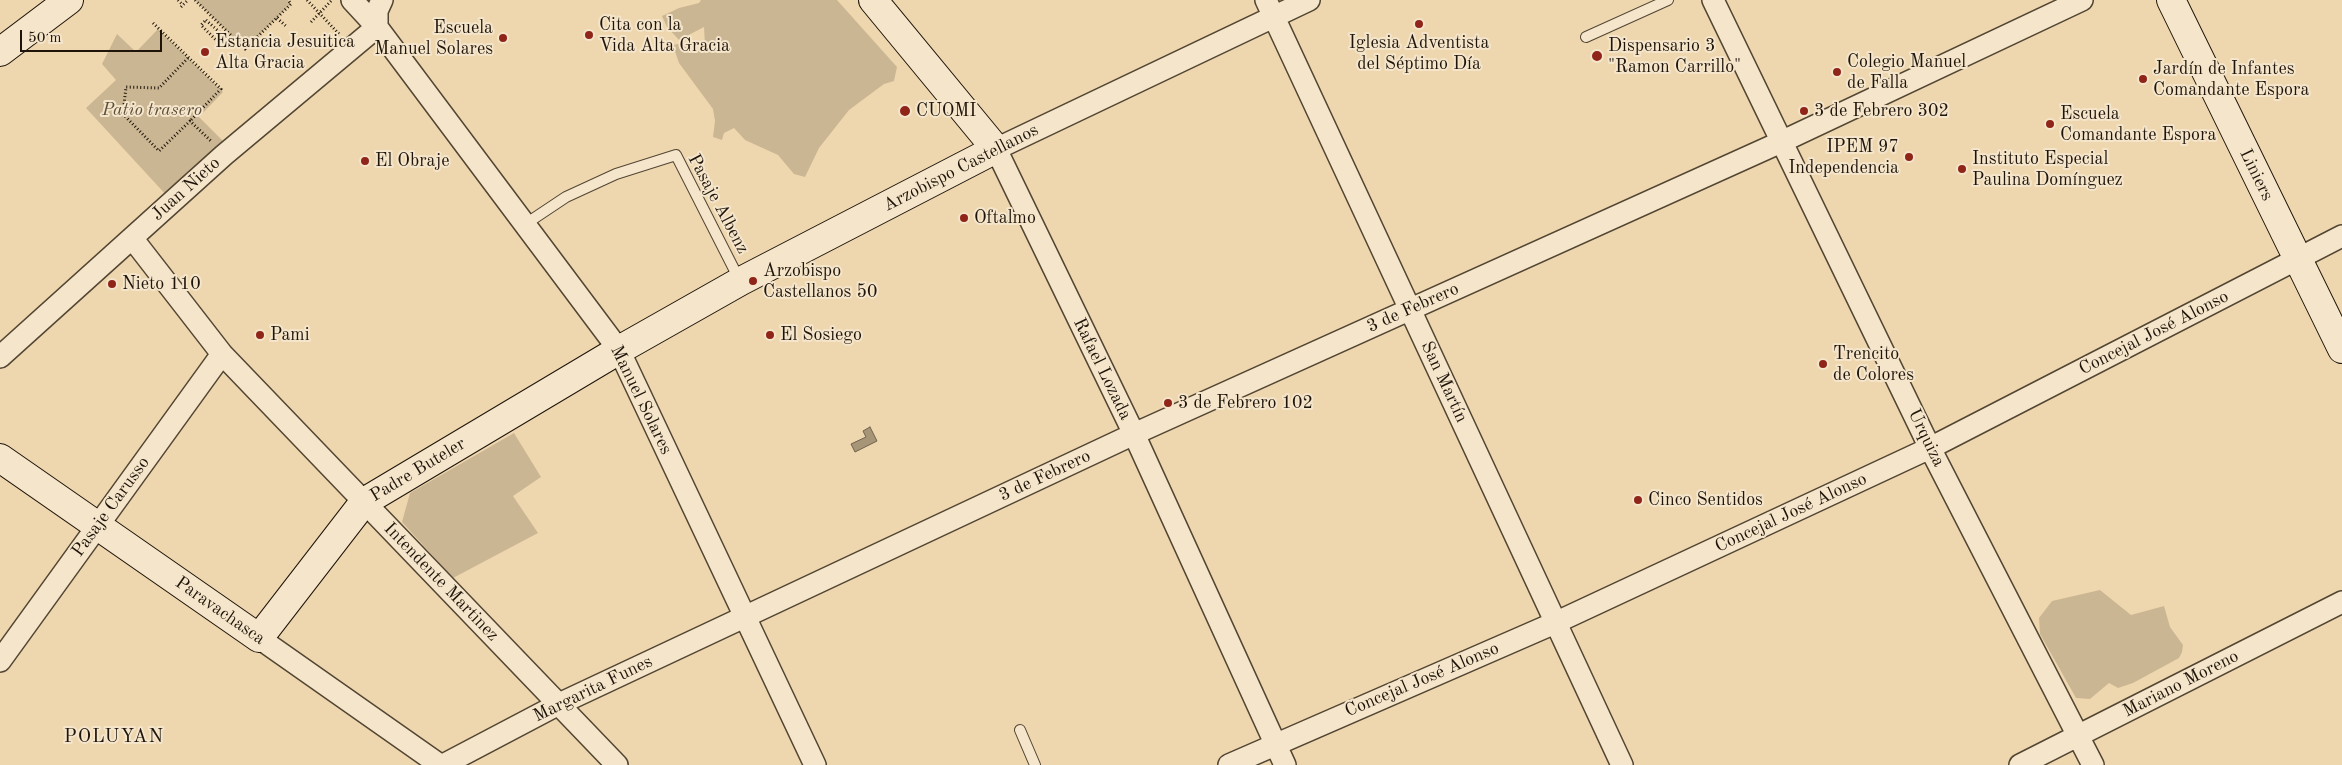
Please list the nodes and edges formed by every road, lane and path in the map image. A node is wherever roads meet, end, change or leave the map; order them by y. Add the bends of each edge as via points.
1 (68, 0) edge
2 (178, 0) edge
3 (188, 0) edge
4 (195, 0) edge
5 (288, 0) edge
6 (307, 0) edge
7 (332, 0) edge
8 (352, 0) edge
9 (382, 0) edge
10 (873, 0) edge
11 (1310, 0) edge
12 (1668, 0) edge
13 (1713, 0) edge
14 (2082, 0) edge
15 (2171, 0) edge
16 (1270, 8) edge
17 (320, 13) junction
18 (277, 18) junction
19 (311, 22) dead end
20 (153, 23) dead end
21 (221, 25) junction
22 (287, 27) dead end
23 (377, 27) junction
24 (216, 29) junction
25 (336, 30) dead end
26 (1586, 38) dead end
27 (0, 52) edge
28 (188, 58) junction
29 (190, 121) junction
30 (1781, 142) junction
31 (996, 149) junction
32 (224, 155) junction
33 (524, 225) junction
34 (2342, 236) edge
35 (132, 238) junction
36 (2297, 259) junction
37 (741, 282) junction
38 (1410, 309) junction
39 (2342, 349) edge
40 (619, 350) junction
41 (222, 354) junction
42 (0, 357) edge
43 (1134, 434) junction
44 (1930, 448) junction
45 (0, 458) edge
46 (364, 502) junction
47 (97, 526) junction
48 (2342, 602) edge
49 (745, 617) junction
50 (1557, 622) junction
51 (259, 638) junction
52 (0, 661) edge
53 (559, 704) junction
54 (1020, 730) dead end
55 (2078, 736) junction
56 (1275, 743) junction
57 (442, 765) edge
58 (617, 765) edge
59 (815, 765) edge
60 (1035, 765) edge
61 (1229, 765) edge
62 (1285, 765) edge
63 (1622, 765) edge
64 (2020, 765) edge
65 (2093, 765) edge

1 - 27 street
2 - 3 path via 182,6
4 - 21 path
5 - 18 path via 292,4
6 - 17 path
7 - 17 path
8 - 23 street, Manuel Solares
9 - 23 street via 377,11
10 - 31 street, Rafael Lozada
11 - 16 street, Arzobispo Castellanos
12 - 26 lane
13 - 30 street, Urquiza
14 - 30 street, 3 de Febrero
15 - 36 street, Liniers
16 - 31 street, Arzobispo Castellanos
16 - 38 street, San Martín
17 - 19 path
17 - 25 path
18 - 21 path via 245,49
18 - 22 path
20 - 28 path
21 - 24 path
23 - 32 street, Juan Nieto
23 - 33 street, Manuel Solares
24 - 24 path via 206,20 200,26 220,44 226,38
28 - 29 path via 220,89
28 - 29 path via 158,88 126,88 123,114 159,151
29 - 32 path
30 - 38 street, 3 de Febrero
30 - 44 street, Urquiza
31 - 37 street, Arzobispo Castellanos
31 - 43 street, Rafael Lozada
32 - 35 street, Juan Nieto
33 - 37 lane, Pasaje Albenz via 566,197 608,178 676,155
33 - 40 street, Manuel Solares
34 - 36 street, Concejal José Alonso
35 - 41 street, Intendente Martinez
35 - 42 street, Juan Nieto
36 - 39 street, Liniers
36 - 44 street, Concejal José Alonso
37 - 40 street, Arzobispo Castellanos
38 - 43 street, 3 de Febrero
38 - 50 street, San Martín
40 - 46 street, Padre Buteler
40 - 49 street, Manuel Solares
41 - 46 street, Intendente Martinez
41 - 47 street, Pasaje Carusso
43 - 49 street, 3 de Febrero
43 - 56 street, Rafael Lozada
44 - 50 street, Concejal José Alonso
44 - 55 street, Urquiza
45 - 47 street, Paravachasca
46 - 51 street, Padre Buteler
46 - 53 street, Intendente Martinez
47 - 51 street, Paravachasca
47 - 52 street, Pasaje Carusso
48 - 55 street, Mariano Moreno
49 - 53 street, Margarita Funes
49 - 59 street, Manuel Solares
50 - 56 street, Concejal José Alonso
50 - 63 street, San Martín
51 - 57 street, Paravachasca
53 - 57 street, Margarita Funes
53 - 58 street, Intendente Martinez
54 - 60 lane
55 - 64 street, Mariano Moreno
55 - 65 street, Urquiza
56 - 61 street, Concejal José Alonso
56 - 62 street, Rafael Lozada

